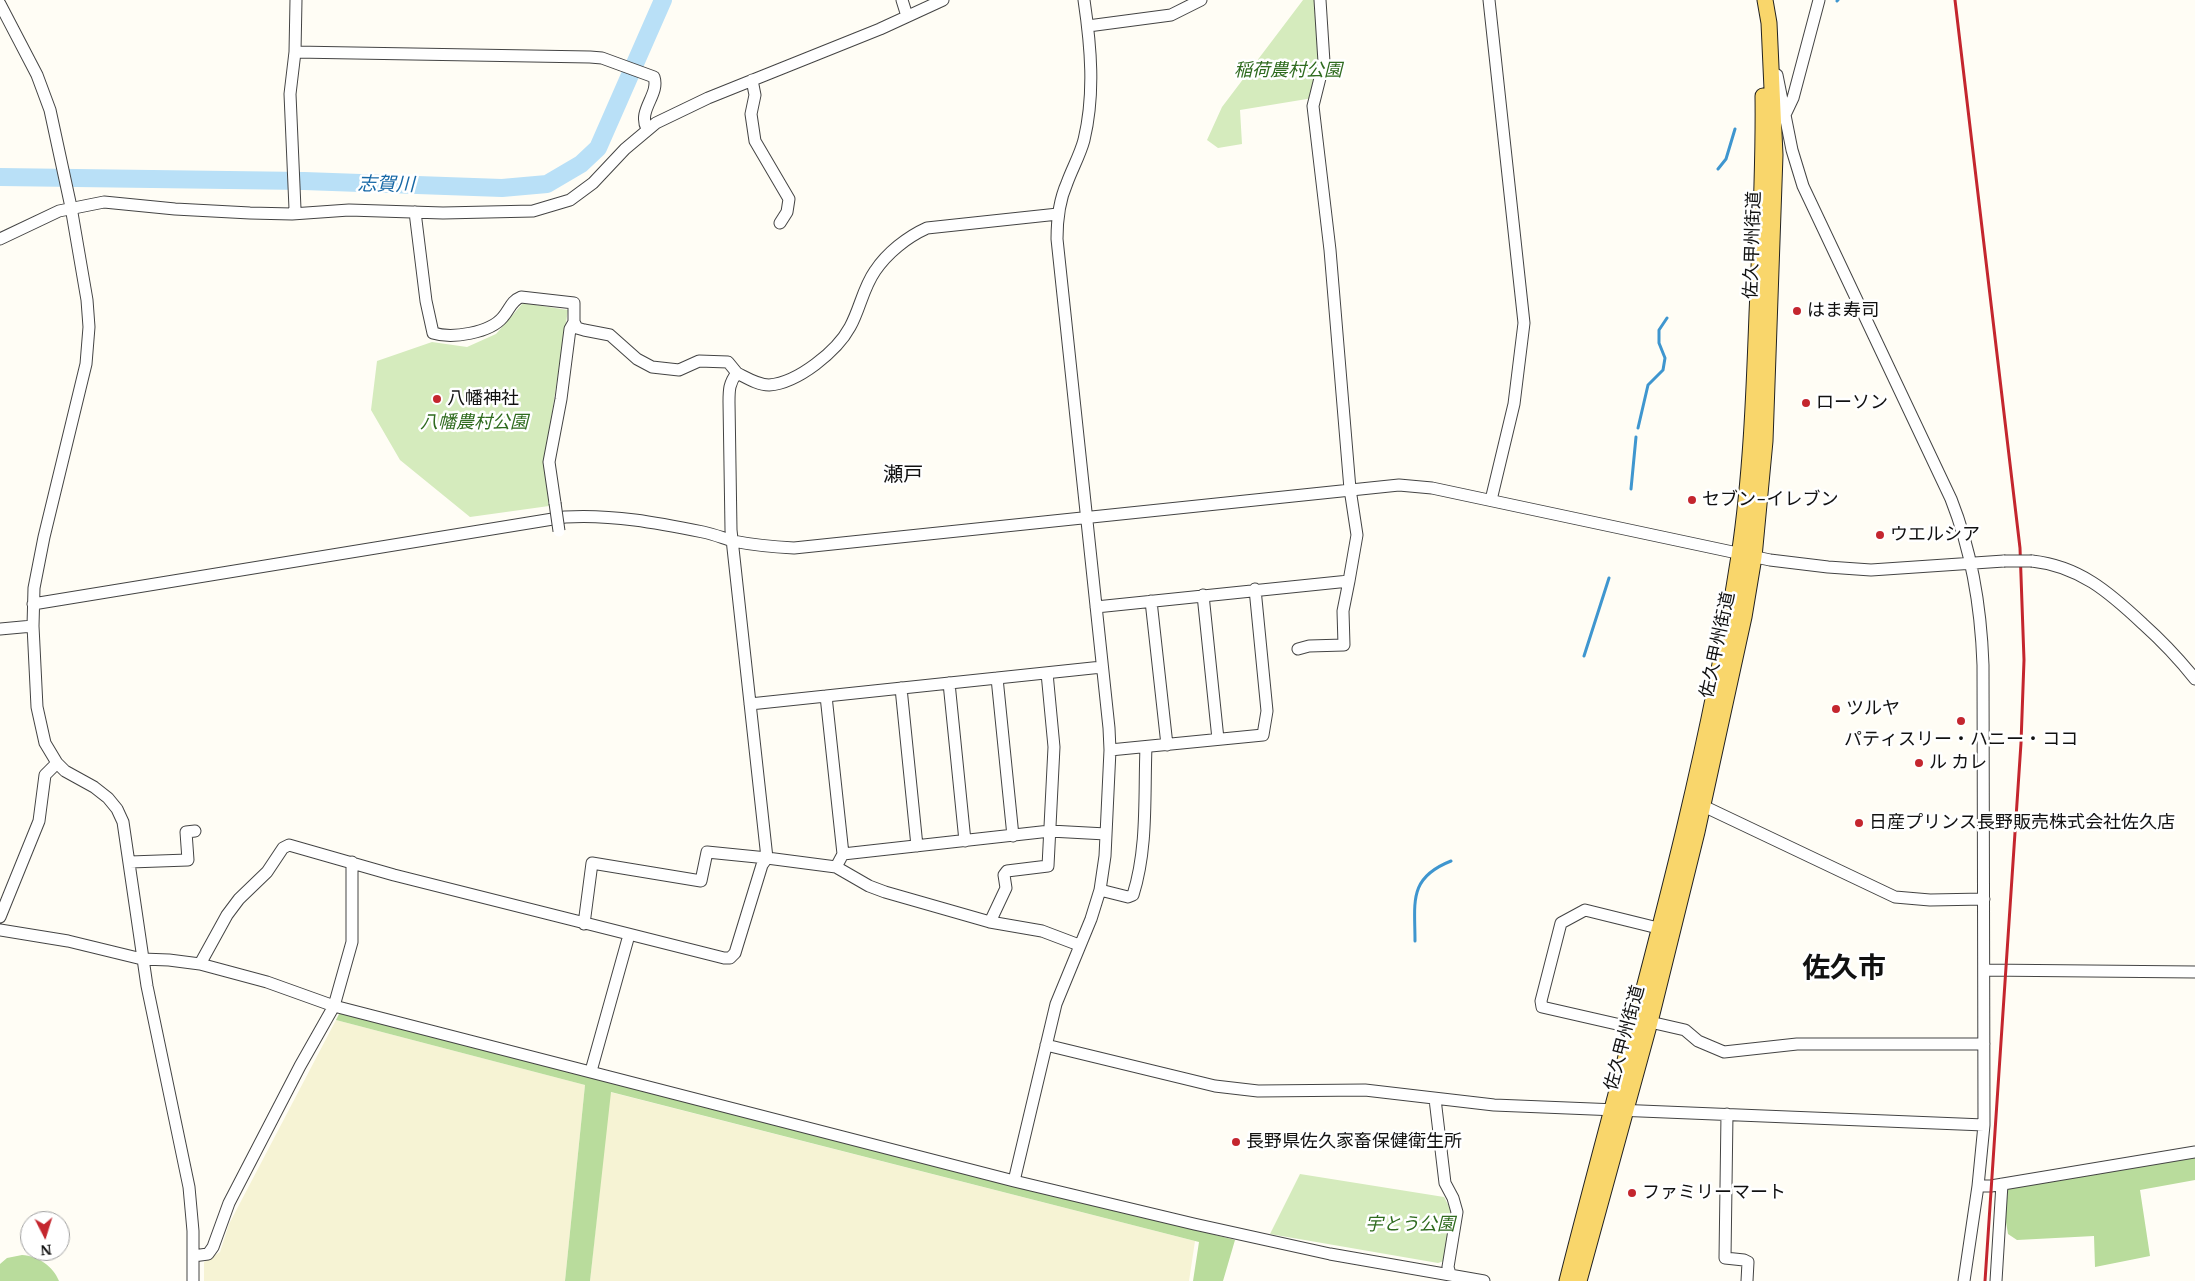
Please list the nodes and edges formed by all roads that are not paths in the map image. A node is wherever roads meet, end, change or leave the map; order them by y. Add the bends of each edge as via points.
1 (296, 0) edge
2 (902, 0) edge
3 (943, 0) edge
4 (1084, 0) edge
5 (1320, 0) edge
6 (1489, 0) edge
7 (1760, 0) edge
8 (1764, 0) edge
9 (1819, 0) edge
10 (1198, 1) edge
11 (0, 4) edge
12 (907, 16) junction
13 (1769, 23) junction
14 (1088, 26) junction
15 (295, 52) junction
16 (752, 80) junction
17 (1763, 97) junction
18 (1784, 117) junction
19 (647, 129) junction
20 (1775, 131) junction
21 (1803, 186) junction
22 (70, 203) junction
23 (293, 212) junction
24 (415, 212) junction
25 (1058, 214) junction
26 (780, 223) dead end
27 (0, 239) edge
28 (574, 322) junction
29 (737, 374) junction
30 (1350, 489) junction
31 (1491, 500) junction
32 (1086, 516) junction
33 (559, 531) dead end
34 (733, 541) junction
35 (1746, 556) junction
36 (1971, 563) junction
37 (1349, 581) junction
38 (1255, 589) junction
39 (1203, 595) junction
40 (1151, 601) junction
41 (33, 604) junction
42 (1096, 607) junction
43 (33, 626) junction
44 (0, 629) edge
45 (1298, 649) dead end
46 (1102, 667) junction
47 (1047, 673) junction
48 (997, 678) junction
49 (2195, 680) edge
50 (949, 683) junction
51 (902, 688) junction
52 (826, 696) junction
53 (750, 704) junction
54 (1218, 739) junction
55 (1167, 745) junction
56 (1146, 747) junction
57 (1110, 750) junction
58 (57, 763) junction
59 (1696, 803) junction
60 (195, 831) dead end
61 (1050, 831) junction
62 (1106, 834) junction
63 (1013, 836) junction
64 (966, 841) junction
65 (917, 846) junction
66 (842, 854) junction
67 (767, 858) junction
68 (130, 862) junction
69 (352, 862) junction
70 (836, 867) junction
71 (1100, 890) junction
72 (1984, 899) junction
73 (0, 917) edge
74 (990, 922) junction
75 (584, 924) junction
76 (0, 930) edge
77 (1666, 930) junction
78 (629, 935) junction
79 (1080, 945) junction
80 (142, 959) junction
81 (200, 964) junction
82 (1984, 970) junction
83 (2195, 972) edge
84 (334, 1006) junction
85 (1650, 1022) junction
86 (1634, 1028) junction
87 (1984, 1044) junction
88 (1046, 1045) junction
89 (591, 1071) junction
90 (1435, 1099) junction
91 (1619, 1110) junction
92 (1727, 1114) junction
93 (1984, 1125) junction
94 (2195, 1152) edge
95 (1014, 1180) junction
96 (2002, 1184) junction
97 (1978, 1186) junction
98 (193, 1256) junction
99 (1450, 1274) junction
100 (193, 1281) edge
101 (1484, 1281) edge
102 (1567, 1281) edge
103 (1579, 1281) edge
104 (1747, 1281) edge
105 (1964, 1281) edge
106 (1996, 1281) edge

1 - 15 street
2 - 12 street
3 - 12 street
4 - 14 street
5 - 30 street via 1324,62 1313,106 1330,250
6 - 31 street via 1524,323 1514,404
7 - 17 main road, 佐久甲州街道
8 - 13 main road, 佐久甲州街道
9 - 18 street via 1793,98
10 - 14 street via 1162,17
11 - 22 street via 44,92
12 - 16 street
13 - 18 street
13 - 20 main road, 佐久甲州街道
14 - 25 street via 1091,89 1088,118
15 - 19 street via 602,58 654,77 655,83 643,116
15 - 23 street via 290,94
16 - 19 street
16 - 26 street via 755,95 751,114 755,141 790,199
17 - 20 street
17 - 35 main road, 佐久甲州街道 via 1761,225
18 - 21 street
19 - 24 street via 593,183 570,200 532,211
20 - 21 street
20 - 35 main road, 佐久甲州街道 via 1765,441
21 - 36 street via 1930,451 1957,514
22 - 23 street via 114,202 198,211
22 - 27 street
22 - 41 street via 87,300 88,348 36,573
23 - 24 street
24 - 28 street via 433,333 466,333 488,328 521,297 574,304
25 - 29 street via 922,230 882,261 846,334 817,364 798,375 770,384
25 - 32 street via 1057,246
28 - 29 street via 577,328 610,335 637,359 652,367 679,370 699,361 728,362
28 - 33 street, bridge via 570,329 561,399 550,447 549,470
29 - 34 street via 730,383 729,402
30 - 31 street via 1417,485
30 - 32 street
30 - 37 street via 1356,535
31 - 35 street
32 - 34 street via 794,548
32 - 42 street
34 - 41 street via 624,518 565,517
34 - 53 street
35 - 36 street via 1871,570
35 - 59 main road, 佐久甲州街道 via 1718,675
36 - 49 street, bridge via 2032,561 2065,568 2088,578 2104,588 2164,643
36 - 72 street via 1982,632
37 - 38 street
37 - 45 street via 1343,611 1344,645
38 - 39 street
38 - 54 street via 1267,711 1263,735
39 - 40 street
39 - 54 street
40 - 42 street
40 - 55 street
41 - 43 street
42 - 46 street
43 - 44 street
43 - 58 street via 40,725 45,743
46 - 47 street
46 - 57 street
47 - 48 street
47 - 61 street via 1054,747
48 - 50 street
48 - 63 street
50 - 51 street
50 - 64 street
51 - 52 street
51 - 65 street
52 - 53 street
52 - 66 street
53 - 67 street
54 - 55 street
55 - 56 street
56 - 57 street
56 - 71 street via 1138,878 1130,897
57 - 62 street
58 - 68 street via 113,803 123,822
58 - 73 street via 45,775 38,821
59 - 72 street via 1895,897
59 - 77 main road, 佐久甲州街道
60 - 68 street via 186,832 188,860
61 - 62 street
61 - 63 street
61 - 74 street via 1048,866 1006,871 1006,888
62 - 71 street
63 - 64 street
64 - 65 street
65 - 66 street
66 - 70 street
67 - 70 street
67 - 75 street via 707,852 701,882 592,863
67 - 78 street via 733,956 724,958
68 - 80 street
69 - 75 street
69 - 81 street via 285,846 267,872 227,915
69 - 84 street via 352,942
70 - 74 street via 876,889
71 - 79 street
72 - 82 street
74 - 79 street via 1042,931
75 - 78 street
76 - 80 street via 68,941
77 - 85 main road, 佐久甲州街道
77 - 86 main road, 佐久甲州街道
77 - 86 street via 1585,910 1560,923 1542,1007
78 - 89 street
79 - 88 street via 1056,1004
80 - 81 street
80 - 98 street via 189,1187
81 - 84 street via 267,982
82 - 83 street
82 - 87 street
84 - 89 street
84 - 98 street via 229,1202 214,1247 208,1254
85 - 87 street via 1685,1030 1698,1041 1724,1052 1797,1044
85 - 91 main road, 佐久甲州街道
86 - 91 main road, 佐久甲州街道
87 - 93 street
88 - 90 street via 1241,1090 1365,1090
88 - 95 street
89 - 95 street
90 - 91 street
90 - 99 street via 1445,1183 1457,1212 1448,1267
91 - 92 street
91 - 102 main road, 佐久甲州街道
91 - 103 main road, 佐久甲州街道
92 - 93 street
92 - 104 street via 1725,1258 1748,1262
93 - 97 street
94 - 96 street
95 - 99 street via 1279,1243
96 - 97 street
96 - 106 street
97 - 105 street
98 - 100 street
99 - 101 street

